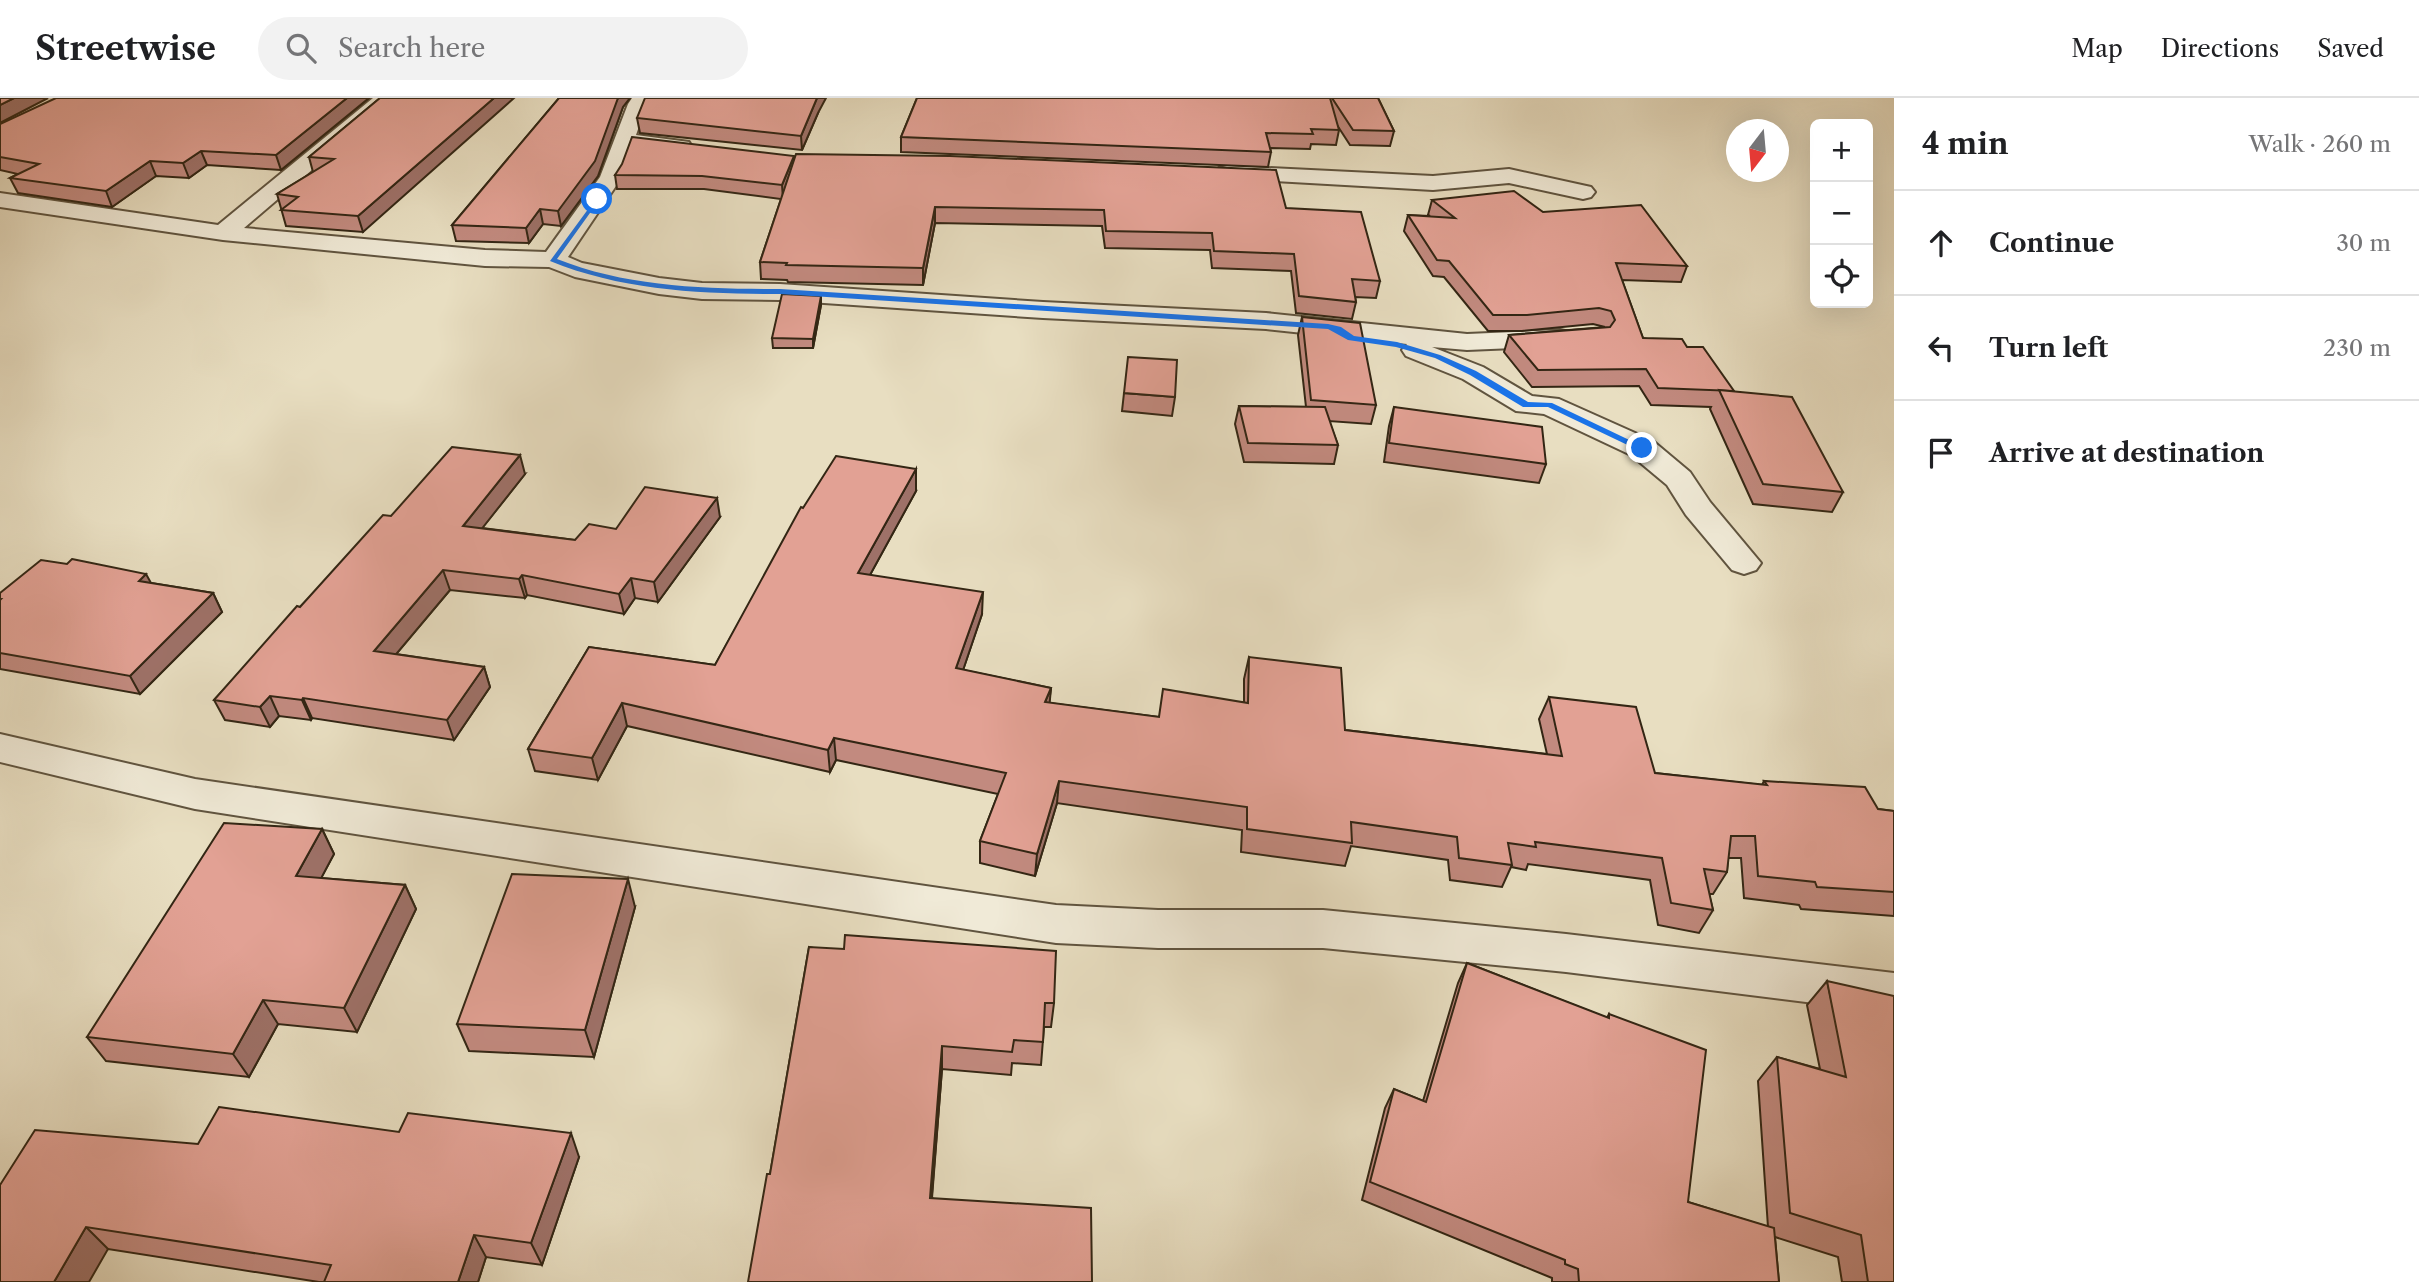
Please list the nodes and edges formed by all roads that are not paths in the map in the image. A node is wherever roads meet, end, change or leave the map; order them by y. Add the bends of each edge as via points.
1 (643, 98) edge
2 (357, 99) edge
3 (383, 100) edge
4 (624, 140) junction
5 (701, 149) edge
6 (1211, 172) edge
7 (1583, 192) dead end
8 (0, 200) edge
9 (223, 233) junction
10 (553, 260) junction
11 (1338, 329) junction
12 (1581, 336) edge
13 (1744, 563) dead end
14 (0, 748) edge
15 (1894, 993) edge

1 - 4 street
2 - 3 street
3 - 9 street
4 - 5 street
4 - 10 street via 611,177
6 - 7 street via 1424,183 1509,176
8 - 9 street
9 - 10 street via 485,258
10 - 11 street via 575,269 702,291 1266,321
11 - 12 street via 1466,342
11 - 13 street via 1351,338 1397,344 1437,357 1526,405 1549,405 1642,448 1679,479
14 - 15 street via 195,794 1056,924 1323,929

